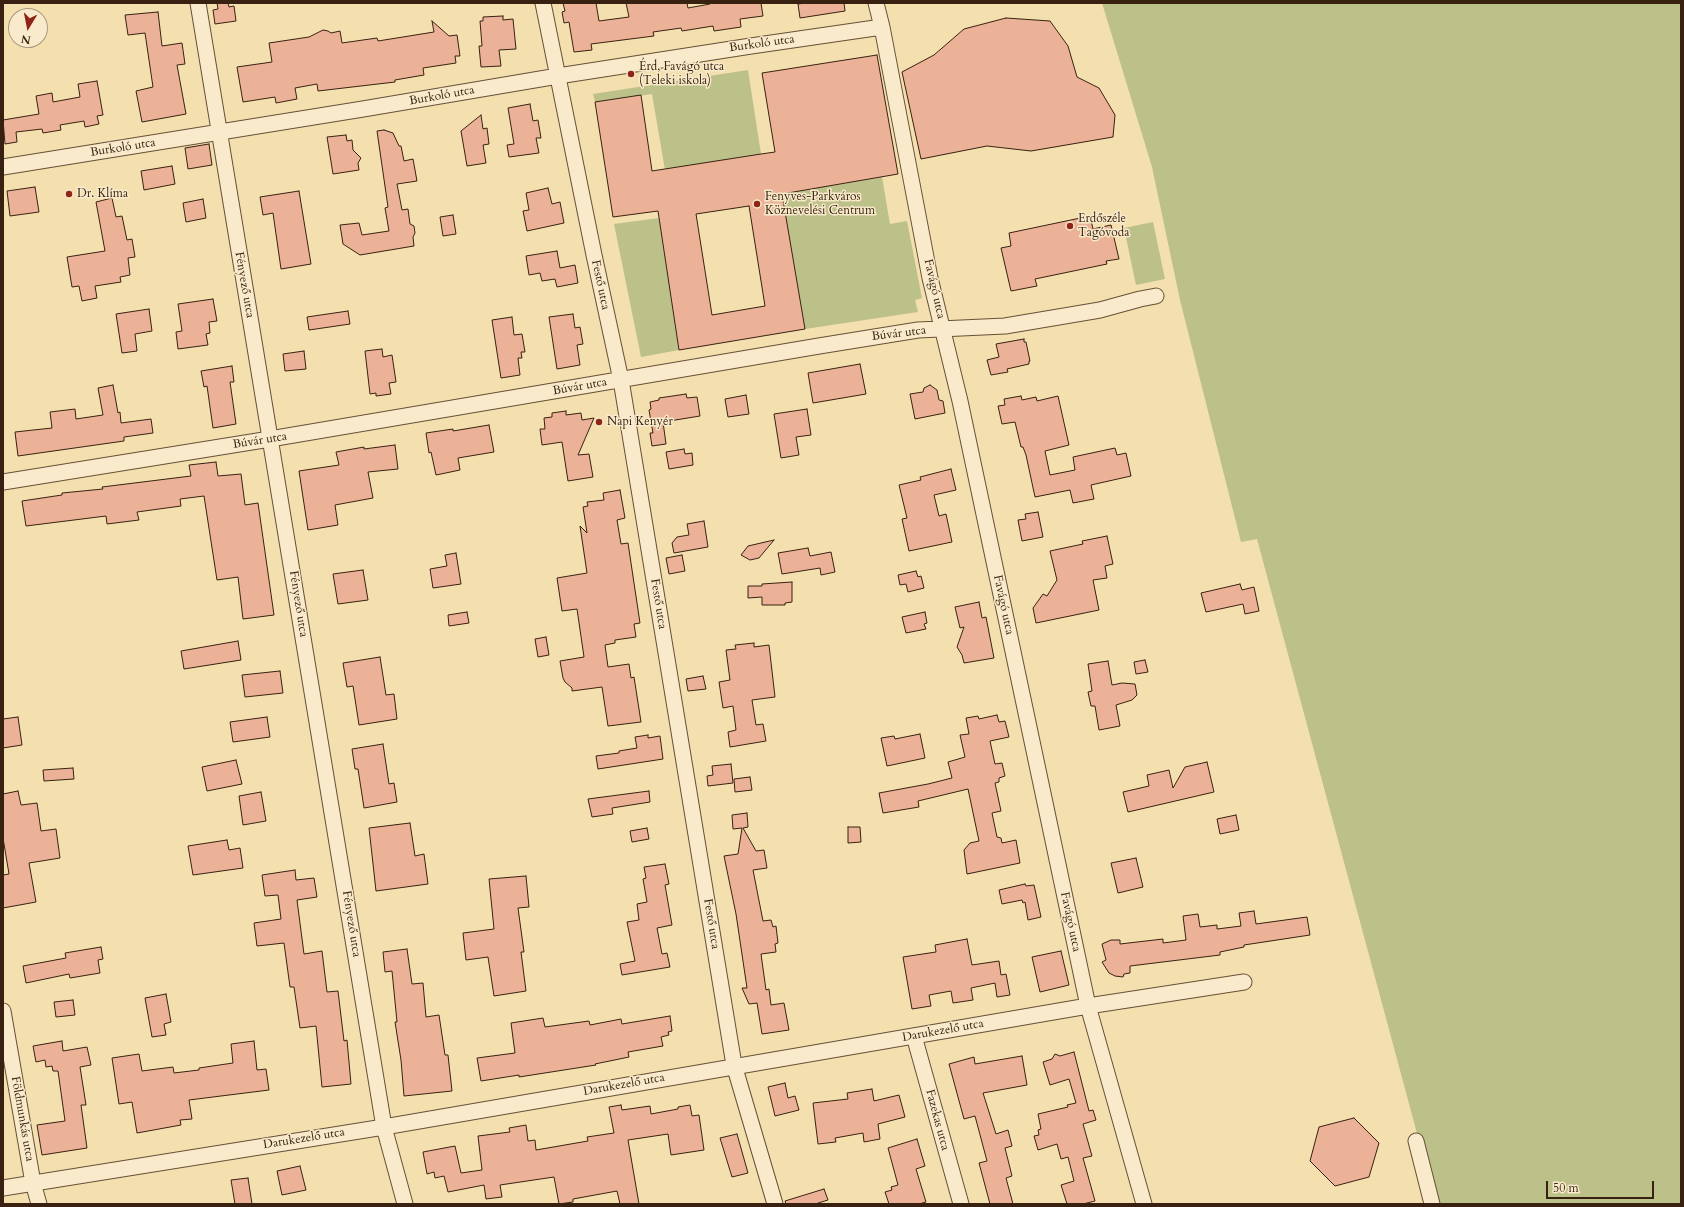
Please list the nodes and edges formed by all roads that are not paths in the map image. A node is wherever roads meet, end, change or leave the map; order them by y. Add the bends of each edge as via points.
1 (198, 3) edge
2 (543, 3) edge
3 (876, 3) edge
4 (882, 27) junction
5 (558, 76) junction
6 (219, 133) junction
7 (3, 167) edge
8 (1156, 296) dead end
9 (943, 330) junction
10 (621, 380) junction
11 (270, 439) junction
12 (3, 482) edge
13 (1244, 982) dead end
14 (1088, 1006) junction
15 (3, 1011) edge
16 (914, 1036) junction
17 (734, 1065) junction
18 (384, 1126) junction
19 (1416, 1141) dead end
20 (33, 1183) junction
21 (3, 1188) edge
22 (39, 1204) edge
23 (405, 1204) edge
24 (775, 1204) edge
25 (961, 1204) edge
26 (1144, 1204) edge
27 (1432, 1204) edge

1 - 6 street, Fényező utca
2 - 5 street, Festő utca
3 - 4 street, Favágó utca
4 - 5 street, Burkoló utca
4 - 9 street, Favágó utca via 917,212
5 - 6 street, Burkoló utca
5 - 10 street, Festő utca
6 - 7 street, Burkoló utca
6 - 11 street, Fényező utca
8 - 9 street, Búvár utca via 1100,310 1006,326
9 - 10 street, Búvár utca via 918,330
9 - 14 street, Favágó utca
10 - 11 street, Búvár utca
10 - 17 street, Festő utca
11 - 12 street, Búvár utca
11 - 18 street, Fényező utca
13 - 14 street, Darukezelő utca
14 - 16 street, Darukezelő utca
14 - 26 street, Favágó utca
15 - 20 street, Földmunkás utca
16 - 17 street, Darukezelő utca
16 - 25 street, Fazekas utca
17 - 18 street, Darukezelő utca
17 - 24 street, Festő utca
18 - 20 street, Darukezelő utca
18 - 23 street, Fényező utca
19 - 27 street
20 - 21 street, Darukezelő utca
20 - 22 street, Földmunkás utca

